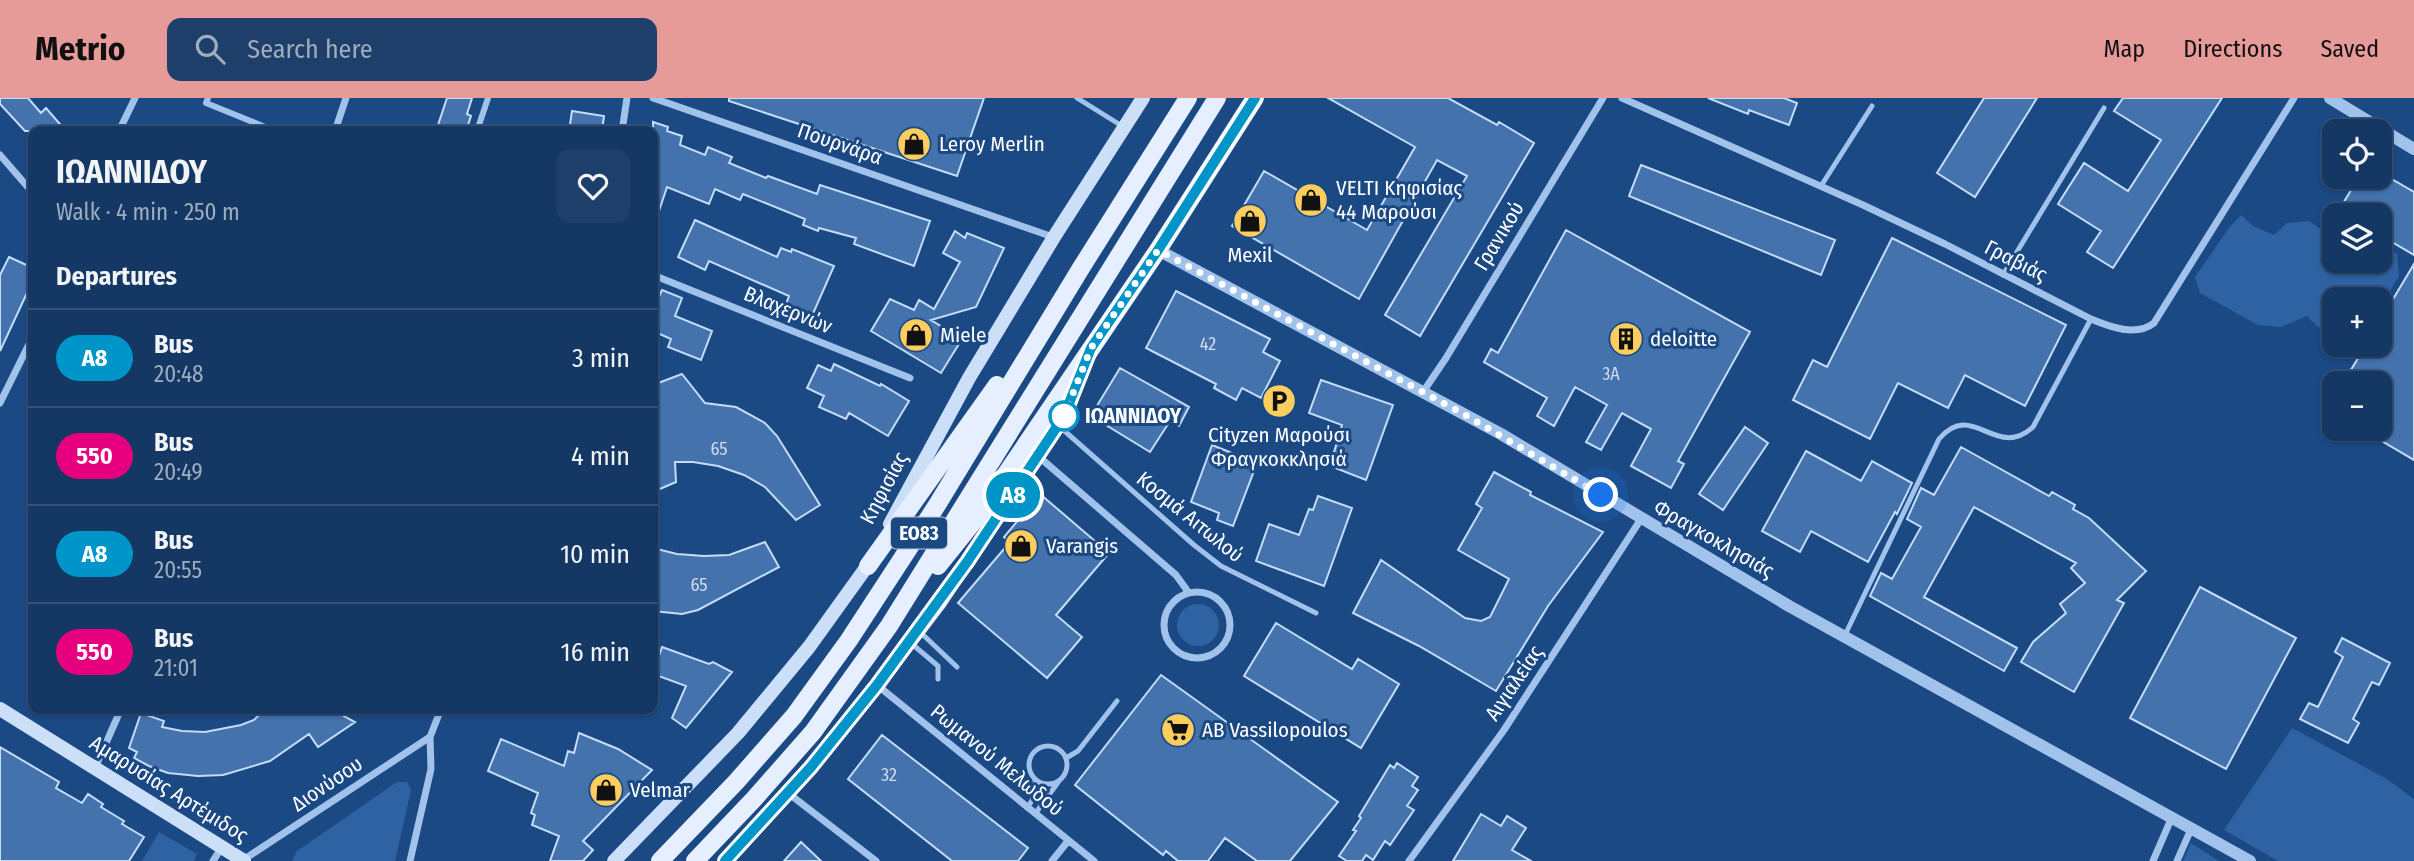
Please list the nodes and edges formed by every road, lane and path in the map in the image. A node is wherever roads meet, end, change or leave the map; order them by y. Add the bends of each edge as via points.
1 (135, 98) edge
2 (208, 98) edge
3 (346, 98) edge
4 (488, 98) edge
5 (627, 98) edge
6 (653, 98) edge
7 (1077, 98) edge
8 (1143, 98) edge
9 (1188, 98) edge
10 (1217, 98) edge
11 (1255, 98) edge
12 (1603, 98) edge
13 (1622, 98) edge
14 (2294, 98) edge
15 (2330, 98) edge
16 (1872, 106) dead end
17 (2104, 108) dead end
18 (121, 126) edge
19 (263, 126) edge
20 (337, 126) edge
21 (479, 126) edge
22 (623, 126) edge
23 (1125, 127) junction
24 (2414, 149) edge
25 (0, 155) edge
26 (1821, 186) junction
27 (28, 187) edge
28 (1054, 237) junction
29 (1158, 250) junction
30 (1081, 268) junction
31 (2003, 275) junction
32 (658, 277) edge
33 (2091, 319) junction
34 (28, 346) edge
35 (1091, 348) junction
36 (910, 379) dead end
37 (1423, 392) junction
38 (0, 403) edge
39 (1058, 425) junction
40 (1038, 456) junction
41 (1641, 519) junction
42 (868, 566) junction
43 (1189, 593) junction
44 (1316, 613) dead end
45 (889, 626) junction
46 (1845, 635) junction
47 (914, 636) junction
48 (957, 667) dead end
49 (938, 679) dead end
50 (877, 685) junction
51 (1117, 701) dead end
52 (0, 709) edge
53 (119, 714) edge
54 (438, 714) edge
55 (430, 737) junction
56 (1066, 758) junction
57 (95, 768) junction
58 (1034, 778) junction
59 (1060, 779) junction
60 (788, 793) junction
61 (1027, 808) junction
62 (1035, 814) junction
63 (2172, 816) junction
64 (2192, 827) junction
65 (1068, 841) junction
66 (222, 847) junction
67 (213, 861) edge
68 (244, 861) edge
69 (410, 861) edge
70 (614, 861) edge
71 (660, 861) edge
72 (695, 861) edge
73 (725, 861) edge
74 (876, 861) edge
75 (1052, 861) edge
76 (1094, 861) edge
77 (1409, 861) edge
78 (2153, 861) edge
79 (2177, 861) edge
80 (2250, 861) edge

1 - 18 street
2 - 19 street via 206,103
3 - 20 street
4 - 21 street
5 - 22 street
6 - 28 street, Πουρνάρα
7 - 23 lane
8 - 23 main road, Κηφισίας
9 - 30 main road, ΕΟ83
10 - 45 main road, ΕΟ83
11 - 29 main road
12 - 37 street, Γρανικού
13 - 26 street, Γραβιάς
14 - 33 street, Γραβιάς via 2154,323 2135,330
15 - 24 street
16 - 26 lane
17 - 31 lane
23 - 28 main road, Κηφισίας
25 - 27 street
26 - 31 street, Γραβιάς
28 - 42 main road, Κηφισίας via 945,419
29 - 35 main road
29 - 37 street, Φραγκοκλησιάς
30 - 42 main road
30 - 71 main road, ΕΟ83 via 849,640 786,726
31 - 33 street, Γραβιάς
32 - 36 street, Βλαχερνών
33 - 46 lane via 2024,434 2000,438 1968,424 1947,429 1939,439
34 - 38 street
35 - 39 main road
35 - 45 main road via 974,521
37 - 41 street, Φραγκοκλησιάς
39 - 40 main road
39 - 44 lane, Κοσμά Αιτωλού via 1221,566
40 - 43 street via 1176,575
40 - 47 main road
41 - 46 street, Φραγκοκλησιάς
41 - 77 street, Αιγιαλείας via 1527,697
42 - 70 main road, Κηφισίας via 738,733
43 - 43 street via 1166,611 1164,632 1175,650 1204,657 1223,646 1230,625 1228,613 1213,596
45 - 72 main road, ΕΟ83 via 813,732
46 - 63 street, Φραγκοκλησιάς
47 - 48 lane
47 - 49 lane via 938,666
47 - 50 main road
50 - 60 main road
50 - 61 street, Ρωμανού Μελωδού
51 - 56 lane via 1078,751
52 - 57 main road, Αμαρυσίας Αρτέμιδος
53 - 57 street
54 - 55 street
55 - 68 street, Διονύσου
55 - 69 street via 431,769
56 - 58 lane via 1049,746 1035,751 1029,764
56 - 59 lane
57 - 66 main road, Αμαρυσίας Αρτέμιδος
58 - 59 lane via 1047,783
58 - 61 lane via 1035,798
59 - 62 lane
60 - 73 main road
60 - 74 street
61 - 62 street, Ρωμανού Μελωδού
62 - 65 street, Ρωμανού Μελωδού
63 - 64 street, Φραγκοκλησιάς
63 - 78 street
64 - 79 street
64 - 80 street, Φραγκοκλησιάς
65 - 75 street
65 - 76 street, Ρωμανού Μελωδού
66 - 67 street
66 - 68 main road, Αμαρυσίας Αρτέμιδος

